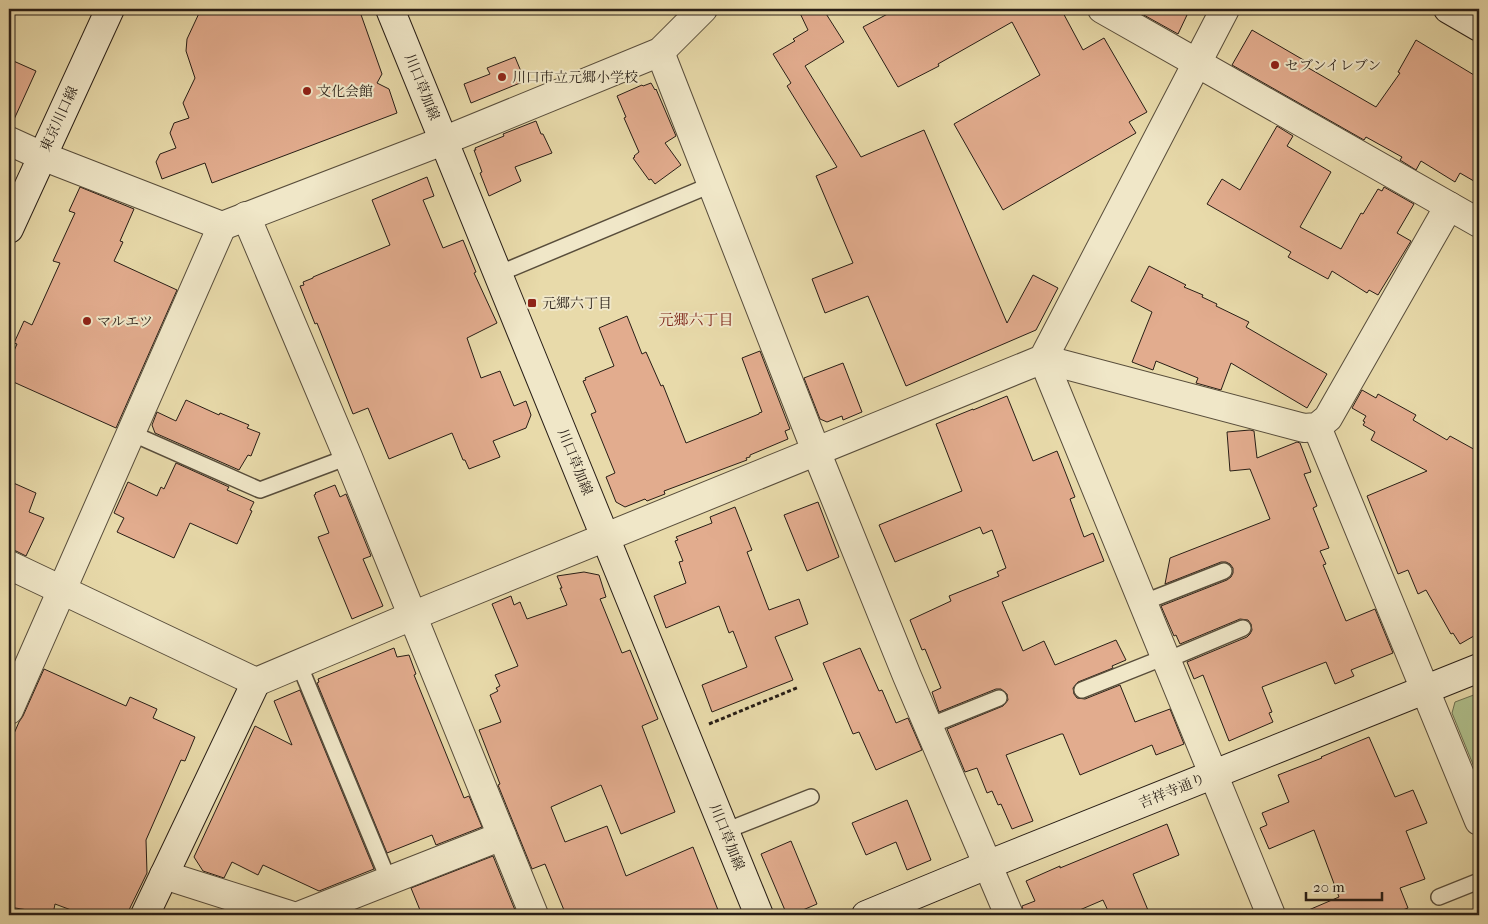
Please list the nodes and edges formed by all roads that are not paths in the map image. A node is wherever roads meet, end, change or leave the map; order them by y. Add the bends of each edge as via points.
1 (110, 9) edge
2 (390, 9) edge
3 (703, 9) edge
4 (1102, 9) edge
5 (1225, 9) edge
6 (1448, 9) edge
7 (1479, 27) edge
8 (660, 52) junction
9 (1198, 63) junction
10 (9, 141) edge
11 (443, 141) junction
12 (42, 156) junction
13 (713, 184) junction
14 (1449, 206) junction
15 (234, 221) junction
16 (1479, 223) edge
17 (9, 229) edge
18 (498, 274) junction
19 (1043, 359) junction
20 (1318, 427) junction
21 (131, 433) junction
22 (816, 451) junction
23 (348, 457) junction
24 (605, 538) junction
25 (9, 565) edge
26 (1224, 571) dead end
27 (63, 589) junction
28 (1142, 603) junction
29 (412, 616) junction
30 (1243, 628) dead end
31 (1166, 658) junction
32 (299, 664) junction
33 (1479, 668) edge
34 (256, 682) junction
35 (1082, 690) dead end
36 (1425, 690) junction
37 (999, 698) dead end
38 (9, 710) edge
39 (929, 726) junction
40 (1213, 775) junction
41 (811, 797) dead end
42 (1479, 821) edge
43 (725, 831) junction
44 (502, 836) junction
45 (987, 865) junction
46 (164, 875) junction
47 (389, 880) junction
48 (1479, 881) edge
49 (1439, 896) dead end
50 (145, 915) edge
51 (290, 915) edge
52 (301, 915) edge
53 (534, 915) edge
54 (759, 915) edge
55 (866, 915) edge
56 (1009, 915) edge
57 (1271, 915) edge

1 - 12 street, 東京川口線
2 - 11 street, 川口草加線
3 - 8 street
4 - 9 street
5 - 9 street
6 - 7 street
8 - 11 street
8 - 13 street
9 - 14 street
9 - 19 street
10 - 12 street
11 - 15 street
11 - 18 street, 川口草加線
12 - 15 street
12 - 17 street, 東京川口線
13 - 18 lane
13 - 22 street
14 - 16 street
14 - 20 street via 1328,418
15 - 21 street
15 - 23 street
18 - 24 street, 川口草加線
19 - 20 street via 1304,428
19 - 22 street
19 - 28 street
20 - 36 street
21 - 23 lane via 260,490
21 - 27 street
22 - 24 street
22 - 39 street
23 - 29 street
24 - 29 street
24 - 43 street, 川口草加線
25 - 27 street
26 - 28 lane
27 - 34 street
27 - 38 street
28 - 31 street
29 - 32 street
29 - 44 street
30 - 31 lane
31 - 35 lane
31 - 40 street
32 - 34 street
32 - 47 lane
33 - 36 street, 吉祥寺通り
34 - 46 street
36 - 40 street, 吉祥寺通り
36 - 42 street
37 - 39 lane
39 - 45 street
40 - 45 street, 吉祥寺通り
40 - 57 street
41 - 43 lane
43 - 54 street, 川口草加線
44 - 47 street
44 - 53 street
45 - 55 street, 吉祥寺通り
45 - 56 street
46 - 50 street
46 - 51 street
47 - 52 street
48 - 49 lane

